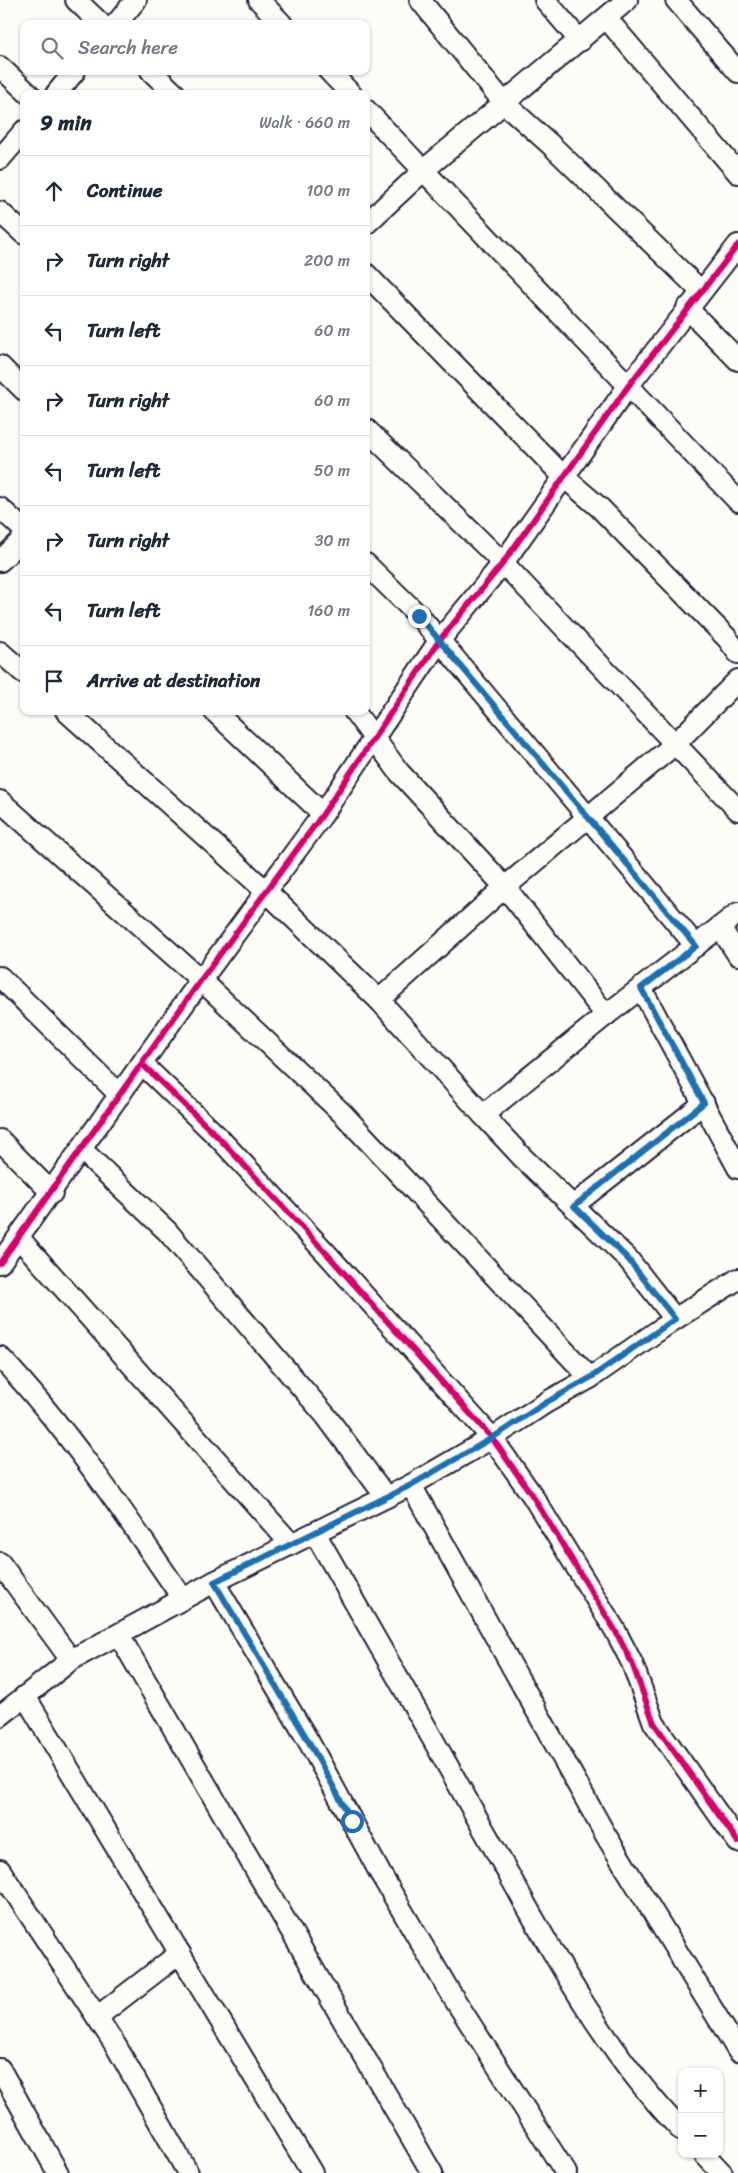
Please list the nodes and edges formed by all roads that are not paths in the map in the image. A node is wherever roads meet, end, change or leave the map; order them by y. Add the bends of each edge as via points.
1 (76, 0) edge
2 (136, 0) edge
3 (420, 0) edge
4 (545, 0) edge
5 (627, 0) edge
6 (676, 0) edge
7 (266, 2) edge
8 (607, 19) junction
9 (97, 20) edge
10 (119, 20) edge
11 (279, 20) edge
12 (580, 41) junction
13 (0, 67) edge
14 (738, 72) edge
15 (73, 75) edge
16 (155, 75) edge
17 (333, 75) edge
18 (25, 90) edge
19 (59, 90) edge
20 (171, 90) edge
21 (347, 90) edge
22 (504, 103) junction
23 (370, 114) edge
24 (20, 136) edge
25 (0, 159) edge
26 (425, 169) junction
27 (738, 173) edge
28 (0, 212) edge
29 (370, 220) edge
30 (20, 230) edge
31 (738, 245) edge
32 (370, 278) edge
33 (701, 291) junction
34 (687, 308) junction
35 (738, 360) edge
36 (0, 366) edge
37 (629, 385) junction
38 (20, 386) edge
39 (370, 433) edge
40 (564, 477) junction
41 (738, 501) edge
42 (0, 508) edge
43 (20, 526) edge
44 (20, 542) edge
45 (0, 560) edge
46 (502, 563) junction
47 (370, 568) edge
48 (439, 641) junction
49 (0, 652) edge
50 (738, 653) edge
51 (20, 670) edge
52 (738, 680) edge
53 (70, 715) edge
54 (218, 715) edge
55 (357, 715) edge
56 (374, 736) junction
57 (675, 744) junction
58 (0, 801) edge
59 (738, 810) edge
60 (323, 814) junction
61 (588, 817) junction
62 (505, 887) junction
63 (267, 892) junction
64 (738, 913) edge
65 (720, 927) junction
66 (696, 946) junction
67 (738, 955) edge
68 (0, 977) edge
69 (201, 980) junction
70 (641, 988) junction
71 (379, 1000) junction
72 (606, 1015) junction
73 (142, 1064) junction
74 (120, 1095) junction
75 (704, 1103) junction
76 (483, 1115) junction
77 (0, 1140) edge
78 (82, 1150) junction
79 (738, 1168) edge
80 (52, 1193) junction
81 (574, 1206) junction
82 (19, 1238) junction
83 (0, 1263) edge
84 (738, 1279) edge
85 (675, 1319) junction
86 (0, 1357) edge
87 (590, 1378) junction
88 (492, 1438) junction
89 (411, 1485) junction
90 (386, 1497) junction
91 (315, 1533) junction
92 (291, 1544) junction
93 (0, 1562) edge
94 (214, 1582) junction
95 (183, 1599) junction
96 (118, 1635) junction
97 (71, 1660) junction
98 (25, 1696) junction
99 (0, 1716) edge
100 (738, 1842) edge
101 (0, 1870) edge
102 (180, 1953) junction
103 (97, 2017) junction
104 (738, 2051) edge
105 (0, 2069) edge
106 (678, 2127) edge
107 (708, 2158) edge
108 (58, 2173) edge
109 (188, 2173) edge
110 (312, 2173) edge
111 (432, 2173) edge
112 (566, 2173) edge
113 (722, 2173) edge

1 - 9 street
2 - 10 street
3 - 22 street
4 - 12 street
5 - 8 street
6 - 14 street
7 - 11 street
8 - 12 street
8 - 27 street
12 - 22 street
13 - 18 street
15 - 19 street
16 - 20 street
17 - 21 street
22 - 26 street
22 - 33 street via 551,144
23 - 26 street
24 - 25 street
26 - 29 street
26 - 37 street
28 - 30 street
31 - 33 street
32 - 40 street
33 - 34 street
34 - 35 street
34 - 37 street
36 - 38 street
37 - 40 street
37 - 41 street
39 - 46 street
40 - 46 street
40 - 50 street via 600,508
42 - 43 street
44 - 45 street
46 - 48 street
46 - 57 street
47 - 48 street via 419,616
48 - 56 street
48 - 61 street
49 - 51 street
52 - 57 street
53 - 63 street
54 - 60 street
55 - 56 street
56 - 60 street
56 - 62 street via 399,772
57 - 59 street
57 - 61 street
58 - 69 street
60 - 63 street
61 - 62 street
61 - 66 street
62 - 71 street
62 - 72 street
63 - 69 street
63 - 71 street
64 - 65 street
65 - 66 street
65 - 67 street
66 - 70 street
68 - 74 street
69 - 73 street
69 - 87 street via 343,1114
70 - 72 street
70 - 75 street
71 - 76 street
72 - 76 street
73 - 74 street
73 - 88 street via 218,1137 328,1254
74 - 78 street
75 - 79 street
75 - 81 street
76 - 81 street
77 - 80 street
78 - 80 street
78 - 90 street via 167,1231 326,1416
80 - 82 street
81 - 85 street via 628,1259
82 - 83 street
82 - 92 street
84 - 85 street
85 - 87 street
86 - 95 street via 27,1385 133,1526
87 - 88 street
88 - 89 street
88 - 100 street via 532,1495 615,1630 632,1663 654,1723
89 - 90 street
89 - 104 street via 605,1834
90 - 91 street
91 - 92 street
91 - 106 street via 546,1944 621,2061
92 - 94 street
93 - 97 street
94 - 95 street
94 - 112 street via 309,1742 451,1994
95 - 96 street
96 - 97 street
96 - 111 street
97 - 98 street
98 - 99 street
98 - 102 street
101 - 103 street
102 - 103 street
102 - 110 street
103 - 109 street
105 - 108 street
107 - 113 street

